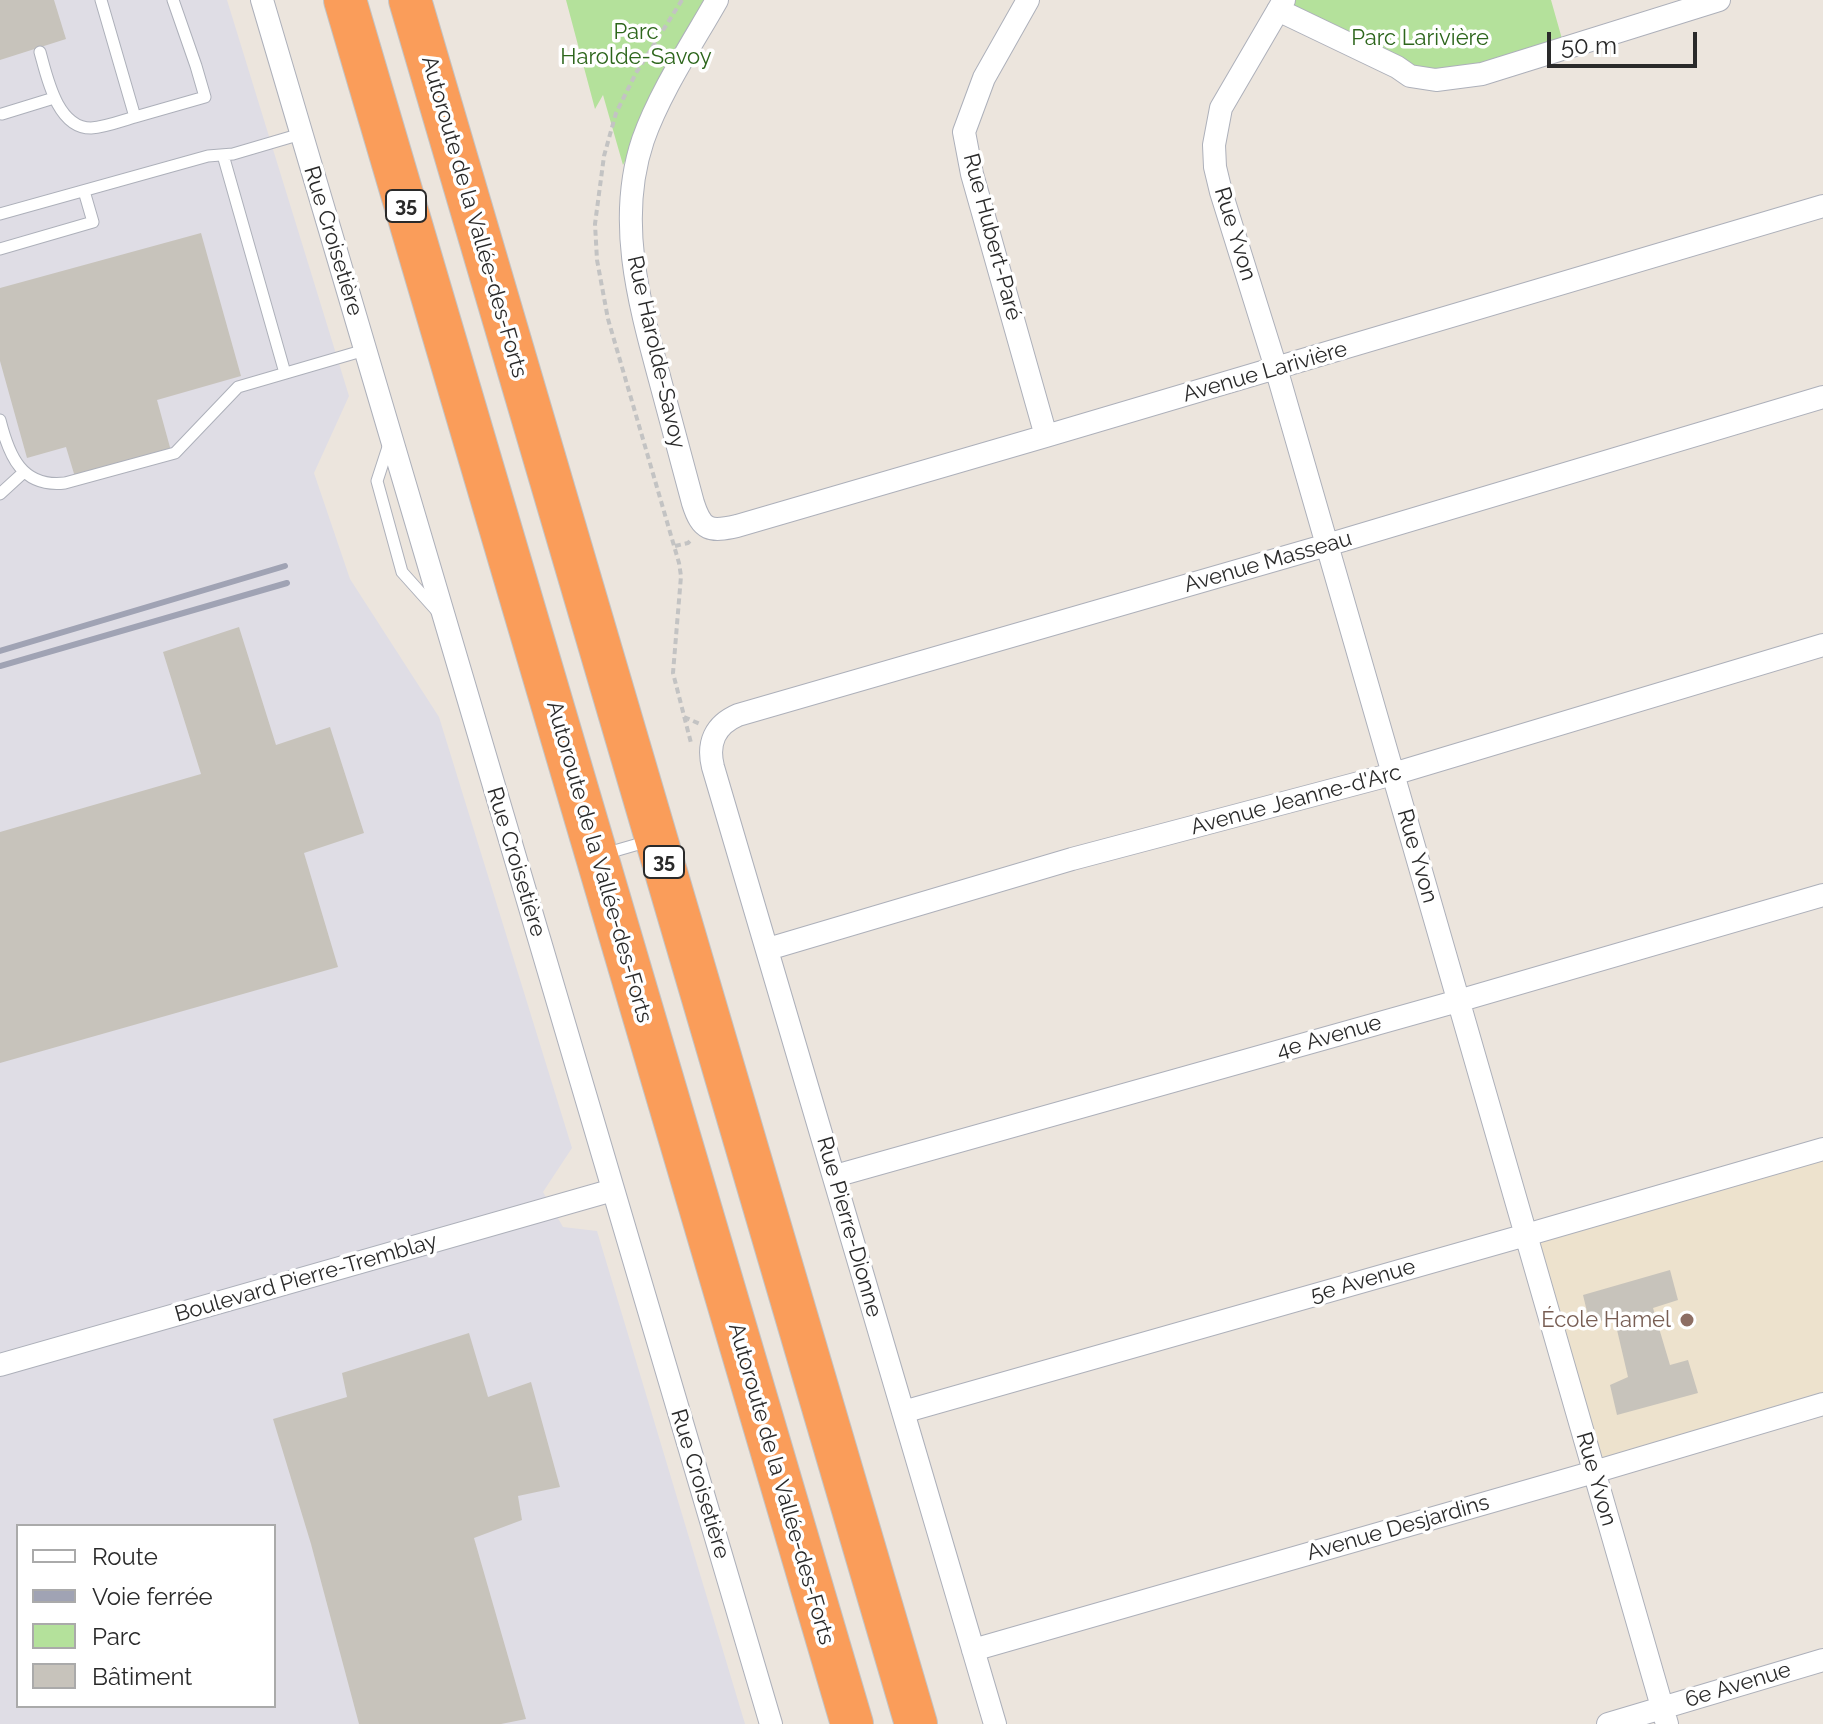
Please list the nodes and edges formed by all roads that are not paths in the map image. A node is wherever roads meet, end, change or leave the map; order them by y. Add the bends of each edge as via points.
1 (101, 0) edge
2 (173, 0) edge
3 (262, 0) edge
4 (345, 0) edge
5 (410, 0) edge
6 (717, 0) edge
7 (1028, 0) edge
8 (1719, 0) edge
9 (1281, 5) edge
10 (40, 52) dead end
11 (54, 98) junction
12 (2, 114) edge
13 (135, 117) junction
14 (301, 134) junction
15 (223, 155) junction
16 (84, 191) junction
17 (1823, 207) edge
18 (0, 214) edge
19 (0, 249) edge
20 (365, 350) junction
21 (1276, 368) junction
22 (285, 373) junction
23 (1823, 397) edge
24 (0, 420) edge
25 (1046, 436) junction
26 (24, 472) junction
27 (0, 494) edge
28 (706, 527) joint
29 (1327, 545) junction
30 (1823, 645) edge
31 (708, 727) joint
32 (1393, 774) junction
33 (657, 839) junction
34 (597, 856) junction
35 (1823, 895) edge
36 (768, 949) junction
37 (1458, 1001) junction
38 (1823, 1149) edge
39 (835, 1176) junction
40 (613, 1190) junction
41 (1526, 1235) junction
42 (0, 1365) edge
43 (1823, 1404) edge
44 (903, 1412) junction
45 (1594, 1472) junction
46 (973, 1650) junction
47 (1823, 1660) edge
48 (1664, 1716) edge
49 (771, 1724) edge
50 (852, 1724) edge
51 (916, 1724) edge
52 (995, 1724) edge
53 (1608, 1724) edge

1 - 13 lane
2 - 13 lane via 205,97
3 - 14 street, Rue Croisetière
4 - 34 highway, Autoroute de la Vallée-des-Forts / 35
5 - 33 highway, Autoroute de la Vallée-des-Forts / 35
6 - 28 street, Rue Harolde-Savoy via 649,124 630,217 635,276 653,354 693,503
7 - 25 street, Rue Hubert-Paré via 984,78 964,132
8 - 9 street via 1482,74 1436,80 1410,76
9 - 21 street, Rue Yvon via 1221,108 1214,145 1221,192
10 - 11 lane
11 - 12 lane
11 - 13 lane via 82,127
14 - 15 lane
14 - 20 street, Rue Croisetière
15 - 16 lane
15 - 22 lane
16 - 18 lane
16 - 19 lane via 93,222
17 - 21 street, Avenue Larivière
20 - 22 lane
20 - 40 street, Rue Croisetière
21 - 25 street, Avenue Larivière
21 - 29 street, Rue Yvon
22 - 26 lane via 238,387 175,453 54,485
23 - 29 street, Avenue Masseau
24 - 26 lane via 10,452
25 - 28 street, Avenue Larivière via 737,526
26 - 27 lane
29 - 31 street, Avenue Masseau
29 - 32 street, Rue Yvon
30 - 32 street, Avenue Jeanne-d'Arc
31 - 36 street, Rue Pierre-Dionne via 711,756
32 - 36 street, Avenue Jeanne-d'Arc via 1072,859
32 - 37 street, Rue Yvon
33 - 34 lane
33 - 51 highway, Autoroute de la Vallée-des-Forts / 35
34 - 50 highway, Autoroute de la Vallée-des-Forts / 35
35 - 37 street, 4e Avenue
36 - 39 street, Rue Pierre-Dionne
37 - 39 street, 4e Avenue
37 - 41 street, Rue Yvon
38 - 41 street, 5e Avenue
39 - 44 street, Rue Pierre-Dionne
40 - 42 street, Boulevard Pierre-Tremblay
40 - 49 street, Rue Croisetière
41 - 44 street, 5e Avenue
41 - 45 street, Rue Yvon
43 - 45 street, Avenue Desjardins
44 - 46 street, Rue Pierre-Dionne
45 - 46 street, Avenue Desjardins
45 - 48 street, Rue Yvon
46 - 52 street, Rue Pierre-Dionne
47 - 48 street, 6e Avenue
48 - 53 street, 6e Avenue

